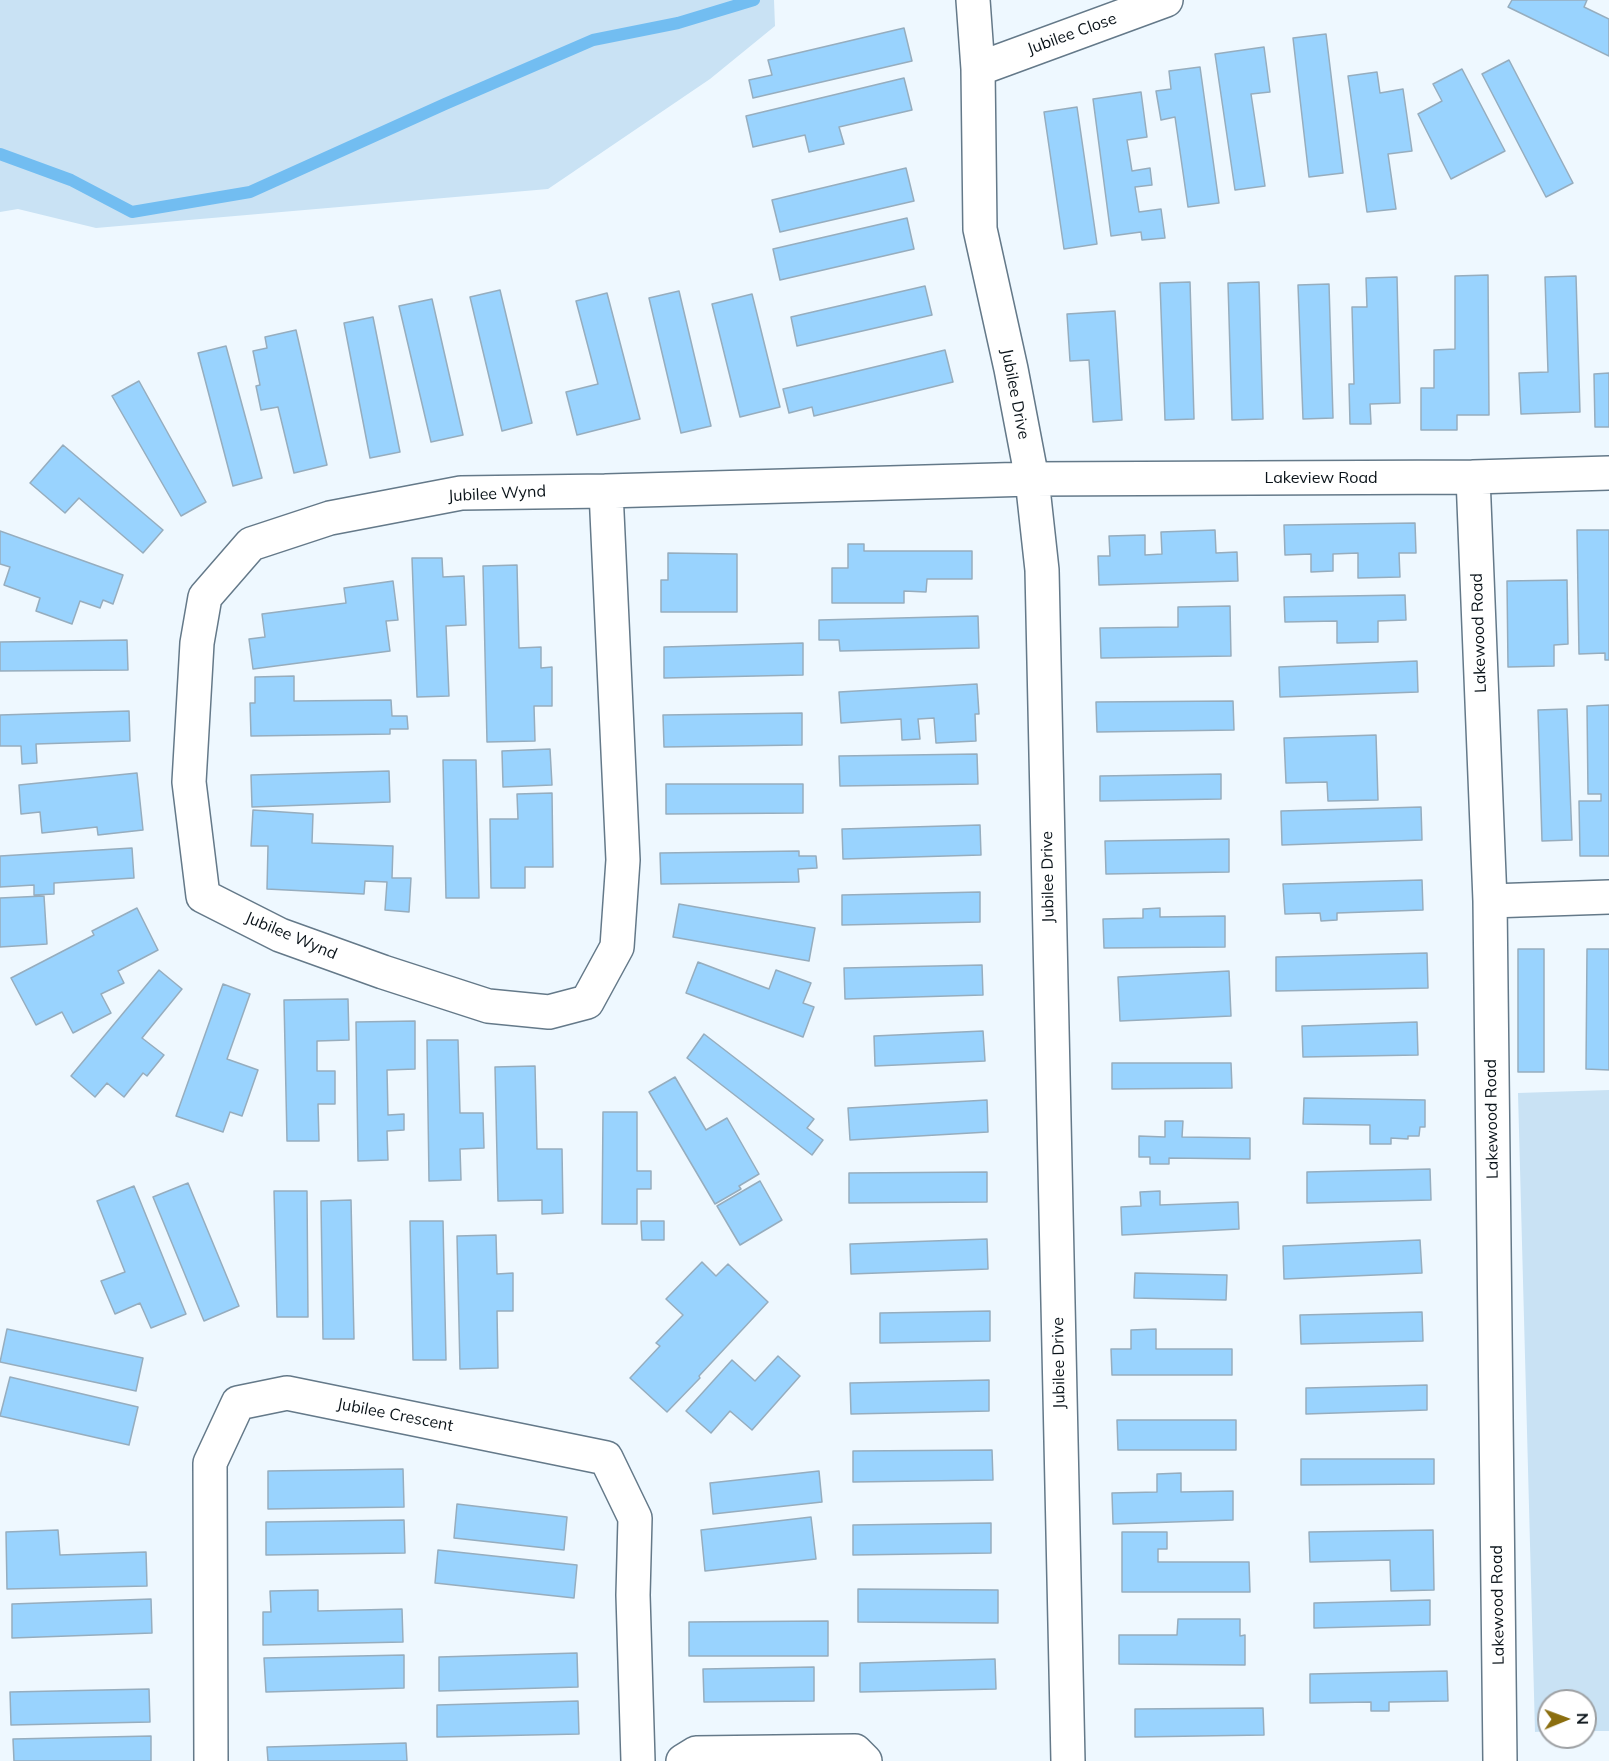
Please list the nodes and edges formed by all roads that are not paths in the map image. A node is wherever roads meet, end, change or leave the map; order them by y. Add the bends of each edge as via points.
1 (972, 0) edge
2 (1166, 0) edge
3 (978, 69) junction
4 (1609, 473) edge
5 (1473, 477) junction
6 (1032, 479) junction
7 (606, 491) junction
8 (1609, 897) edge
9 (1490, 901) junction
10 (211, 1761) edge
11 (638, 1761) edge
12 (683, 1761) edge
13 (865, 1761) edge
14 (1068, 1761) edge
15 (1500, 1761) edge

1 - 3 street, Jubilee Drive
2 - 3 street, Jubilee Close
3 - 6 street, Jubilee Drive via 980,229
4 - 5 street, Lakeview Road
5 - 6 street, Lakeview Road
5 - 9 street, Lakewood Road
6 - 7 street, Jubilee Wynd
6 - 14 street, Jubilee Drive via 1042,570
7 - 7 street, Jubilee Wynd via 461,493 330,518 251,544 205,597 197,643 189,782 203,896 280,935 489,1006 549,1012 587,1002 617,947 622,860
8 - 9 street
9 - 15 street, Lakewood Road
10 - 11 street, Jubilee Crescent via 210,1463 238,1403 287,1394 606,1458 635,1518
12 - 13 street via 696,1753 855,1751

